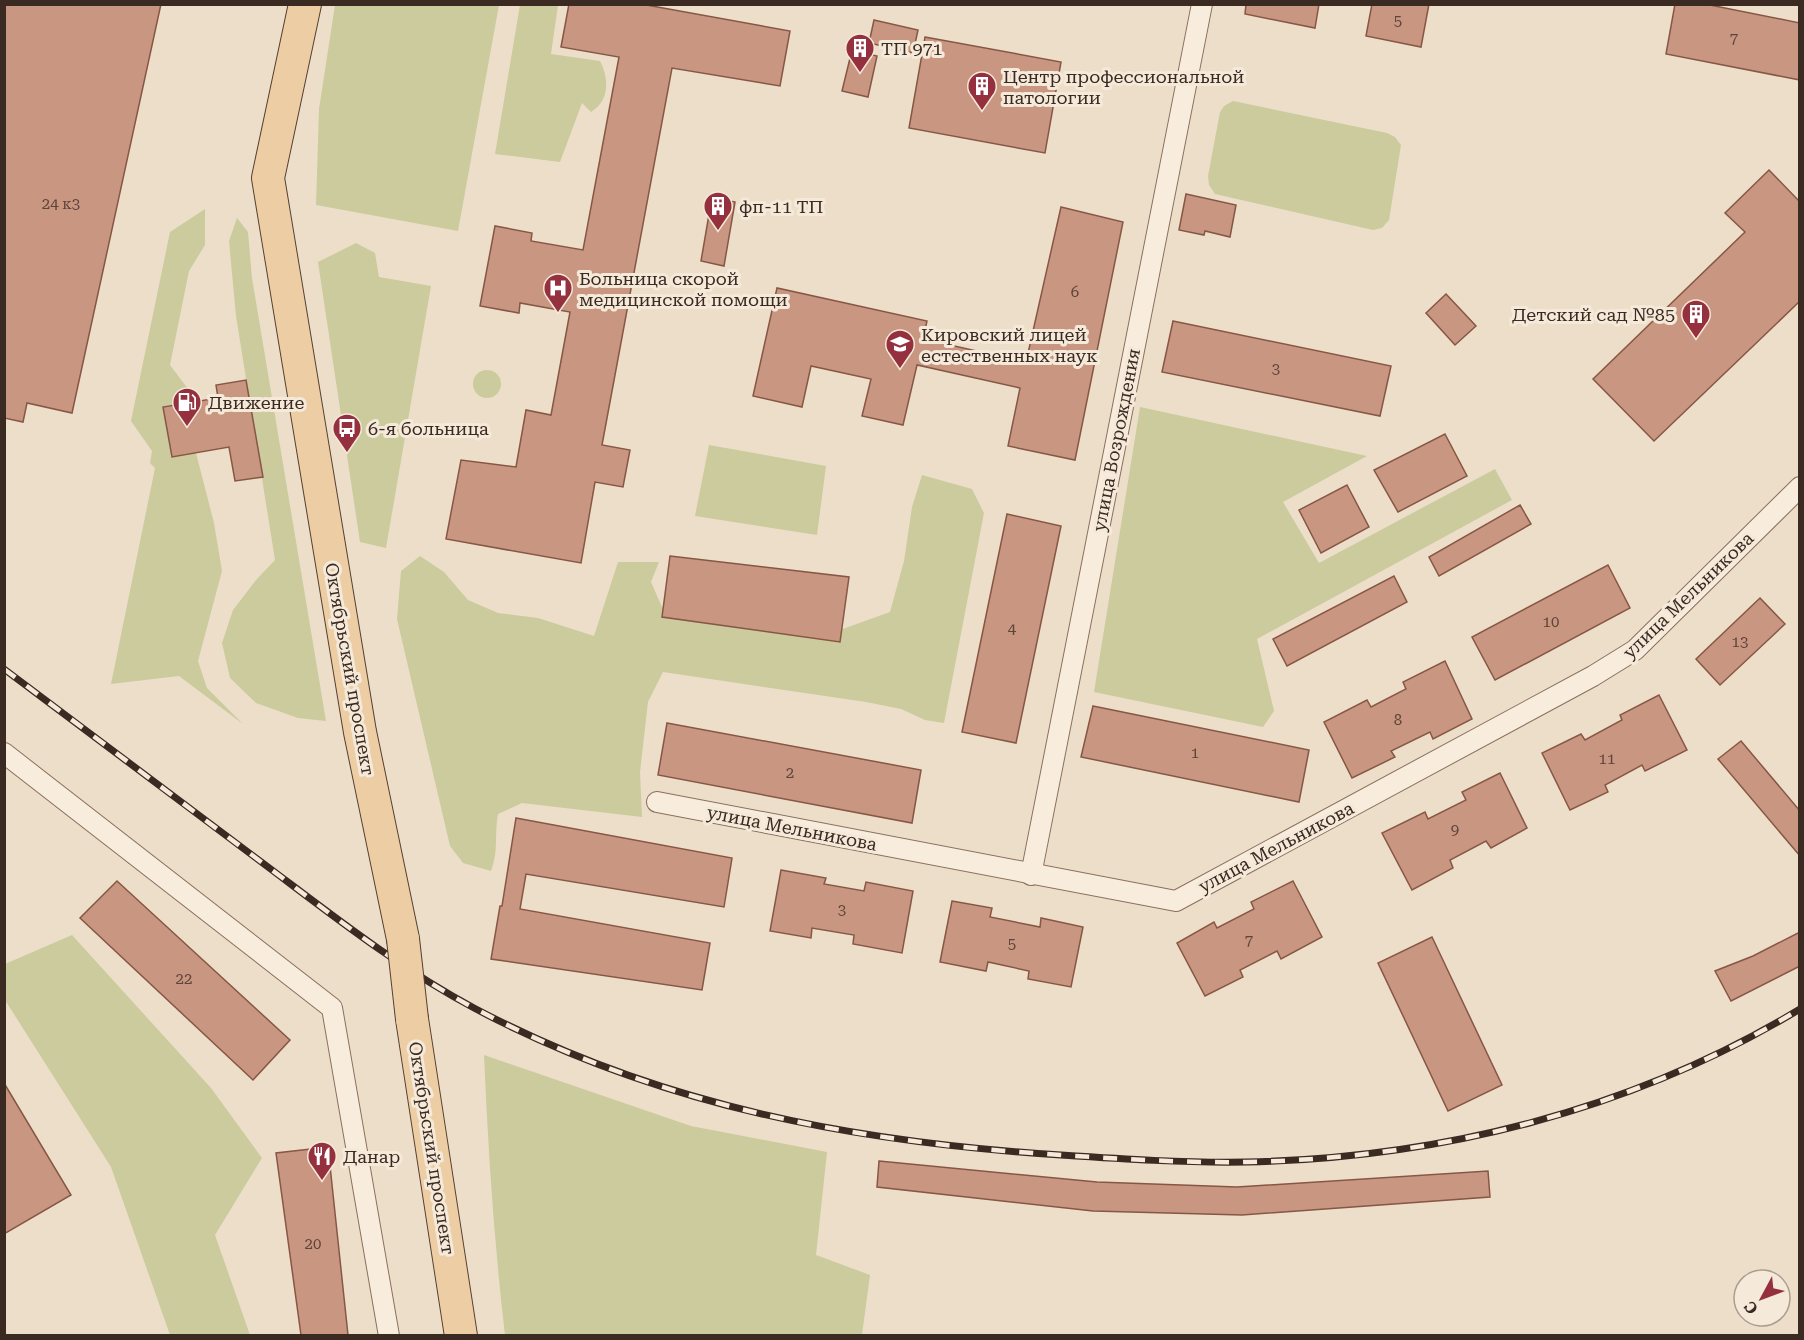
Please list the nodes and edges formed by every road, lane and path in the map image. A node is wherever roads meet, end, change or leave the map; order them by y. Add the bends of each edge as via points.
1 (305, 4) edge
2 (1202, 4) edge
3 (1800, 487) edge
4 (4, 753) edge
5 (657, 802) dead end
6 (1031, 875) junction
7 (389, 1335) edge
8 (462, 1335) edge

1 - 8 main road, Октябрьский проспект, bridge via 268,178 360,732 403,939
2 - 6 street, улица Возрождения
3 - 6 street, улица Мельникова via 1635,650 1176,901
4 - 7 street via 332,1008
5 - 6 street, улица Мельникова

